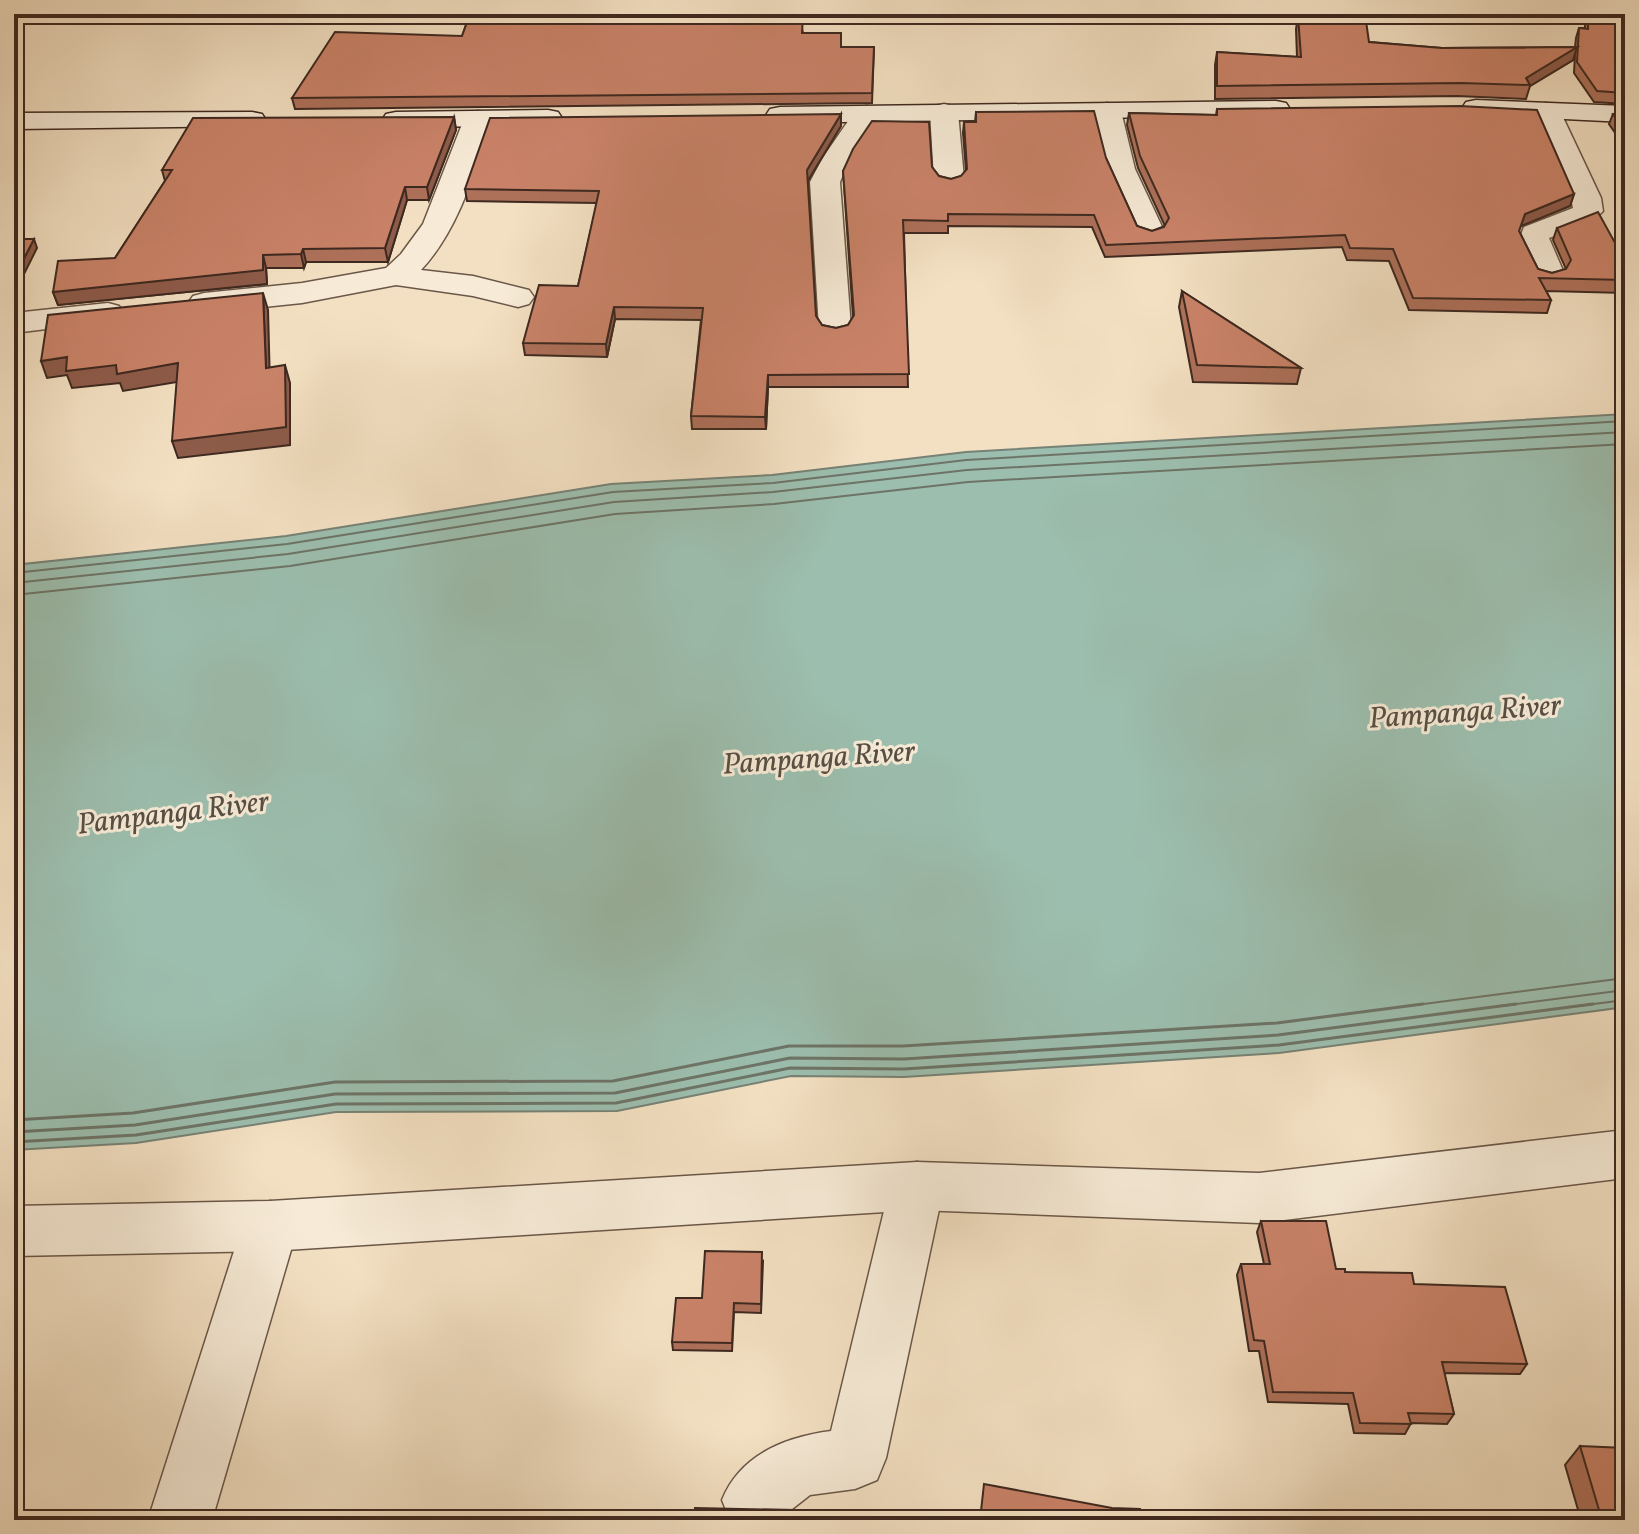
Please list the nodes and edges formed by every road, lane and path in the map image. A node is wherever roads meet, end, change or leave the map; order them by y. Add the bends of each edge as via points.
1 (1457, 107) edge
2 (1305, 109) edge
3 (1107, 111) junction
4 (1546, 111) junction
5 (944, 112) junction
6 (867, 114) junction
7 (1625, 114) edge
8 (755, 115) edge
9 (580, 118) edge
10 (478, 119) junction
11 (277, 120) edge
12 (370, 120) edge
13 (14, 121) edge
14 (949, 179) edge
15 (1149, 231) edge
16 (1548, 273) edge
17 (396, 276) junction
18 (518, 297) dead end
19 (181, 306) edge
20 (135, 310) edge
21 (14, 323) edge
22 (835, 328) edge
23 (1625, 1154) edge
24 (917, 1186) junction
25 (270, 1226) junction
26 (14, 1231) edge
27 (753, 1500) dead end
28 (180, 1520) edge

1 - 4 street
2 - 3 street
3 - 5 street
3 - 15 street via 1121,169
4 - 7 street
4 - 16 street via 1588,211 1535,233 1533,242
5 - 6 street
5 - 14 street
6 - 8 street
6 - 22 street via 825,182
9 - 10 street
10 - 12 street
10 - 17 street via 438,227 416,260
11 - 13 street
17 - 18 street
17 - 19 street
20 - 21 street
23 - 24 street via 1259,1198
24 - 25 street
24 - 27 street via 855,1458 798,1466
25 - 26 street
25 - 28 street

